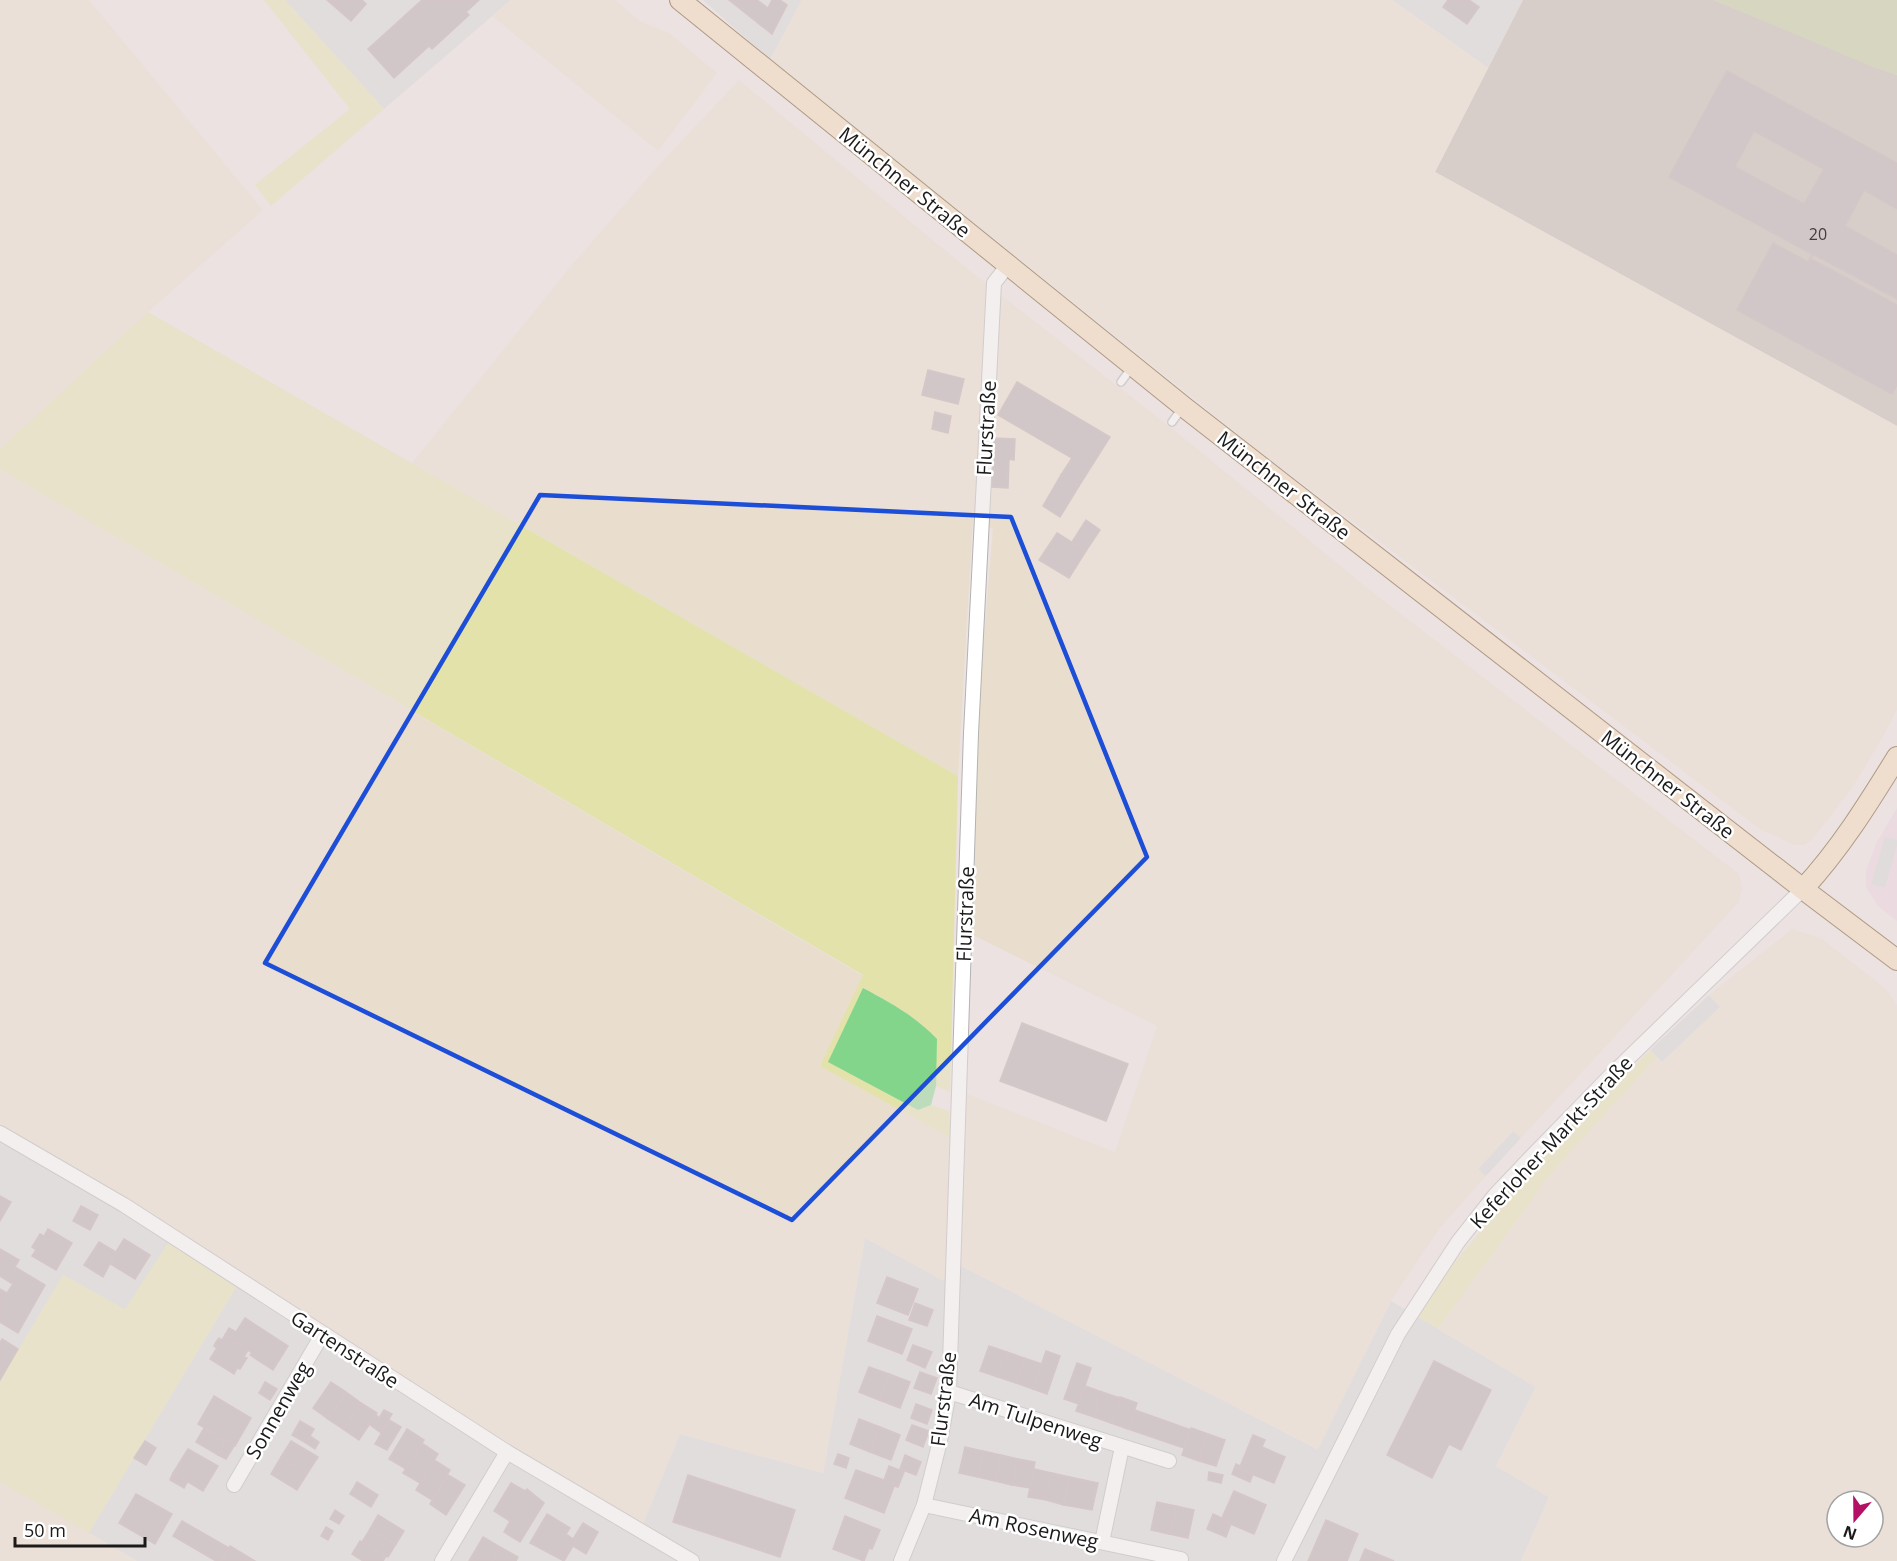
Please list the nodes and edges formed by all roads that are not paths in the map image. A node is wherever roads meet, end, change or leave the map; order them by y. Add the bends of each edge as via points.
1 (680, 0) edge
2 (1008, 265) junction
3 (1133, 365) junction
4 (1121, 382) dead end
5 (1897, 757) edge
6 (1803, 889) junction
7 (1897, 960) edge
8 (0, 1133) edge
9 (322, 1335) junction
10 (949, 1392) junction
11 (1122, 1447) junction
12 (507, 1452) junction
13 (1169, 1461) dead end
14 (234, 1485) dead end
15 (924, 1505) junction
16 (1101, 1542) junction
17 (668, 1555) edge
18 (1180, 1559) dead end
19 (442, 1561) edge
20 (692, 1561) edge
21 (901, 1561) edge
22 (1284, 1561) edge

1 - 2 main road, Münchner Straße
2 - 3 main road, Münchner Straße
2 - 10 street, Flurstraße via 994,283 971,733
3 - 4 lane
3 - 6 main road, Münchner Straße via 1178,414
5 - 6 main road via 1844,841
6 - 7 main road, Münchner Straße
6 - 22 street, Keferloher-Markt-Straße via 1614,1072 1483,1210 1398,1334
8 - 9 street, Gartenstraße via 124,1206
9 - 12 street, Gartenstraße
9 - 14 street, Sonnenweg
10 - 11 street, Am Tulpenweg
10 - 15 street, Flurstraße
11 - 13 street, Am Tulpenweg
11 - 16 street, Am Tulpenweg
12 - 17 street, Gartenstraße
12 - 19 street
15 - 16 street, Am Rosenweg
15 - 21 street, Flurstraße
16 - 18 street, Am Rosenweg
17 - 20 street, Gartenstraße

